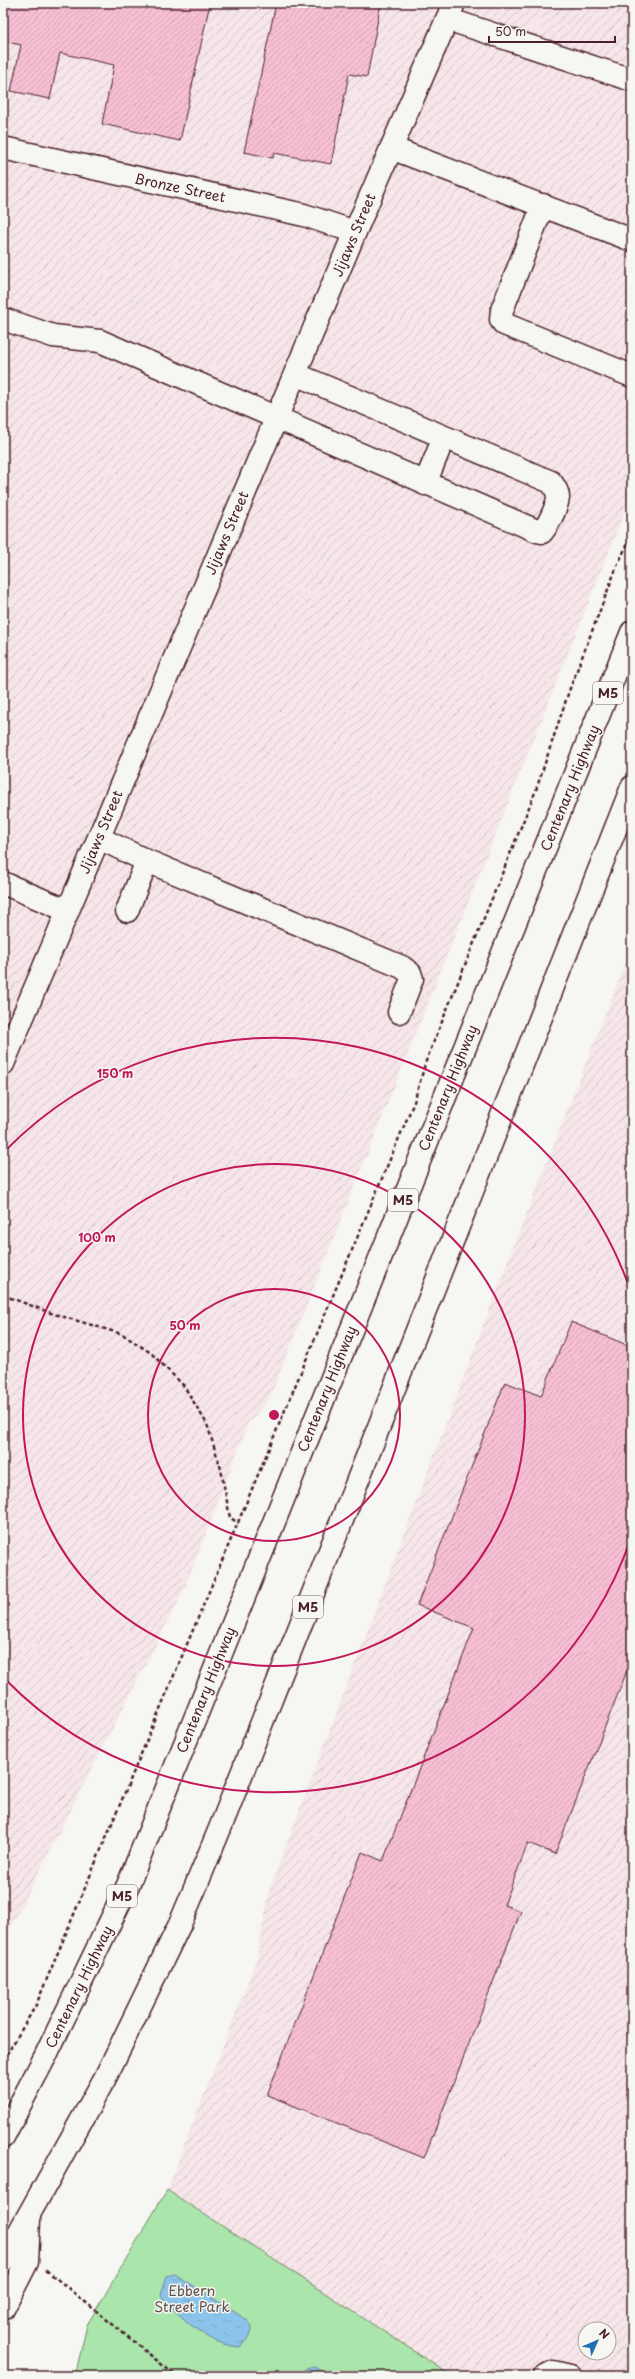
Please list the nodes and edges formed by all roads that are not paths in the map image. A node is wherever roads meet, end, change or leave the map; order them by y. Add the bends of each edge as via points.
1 (450, 11) edge
2 (632, 80) edge
3 (3, 148) edge
4 (391, 148) junction
5 (543, 205) junction
6 (355, 232) junction
7 (632, 240) edge
8 (3, 319) edge
9 (295, 374) junction
10 (632, 376) edge
11 (276, 419) junction
12 (444, 437) junction
13 (425, 484) junction
14 (632, 632) edge
15 (632, 788) edge
16 (99, 838) junction
17 (147, 861) junction
18 (3, 884) edge
19 (68, 911) junction
20 (126, 911) dead end
21 (399, 1012) dead end
22 (3, 1064) edge
23 (3, 2137) edge
24 (29, 2216) junction
25 (3, 2261) edge
26 (3, 2309) edge
27 (545, 2376) edge
28 (570, 2376) edge

1 - 2 main road
1 - 4 main road, Jijaws Street
3 - 6 main road, Bronze Street via 304,215
4 - 5 main road
4 - 6 main road, Jijaws Street
5 - 7 main road
5 - 10 main road via 502,310 501,320 504,324
6 - 9 main road, Jijaws Street
8 - 11 main road via 54,336 100,341
9 - 11 main road, Jijaws Street
9 - 12 main road
11 - 13 main road
11 - 16 main road, Jijaws Street
12 - 13 main road
12 - 13 main road via 551,482 558,496 546,527 542,532 536,532
14 - 23 main road, Centenary Highway / M5 via 128,1885 45,2057
15 - 24 main road, M5 via 210,1854 180,1924 105,2078
16 - 17 main road
16 - 19 main road, Jijaws Street
17 - 20 main road
17 - 21 main road via 402,967 410,973 412,979
18 - 19 main road
19 - 22 main road, Jijaws Street
24 - 25 main road, M5
24 - 26 main road via 26,2262
27 - 28 main road via 553,2372

